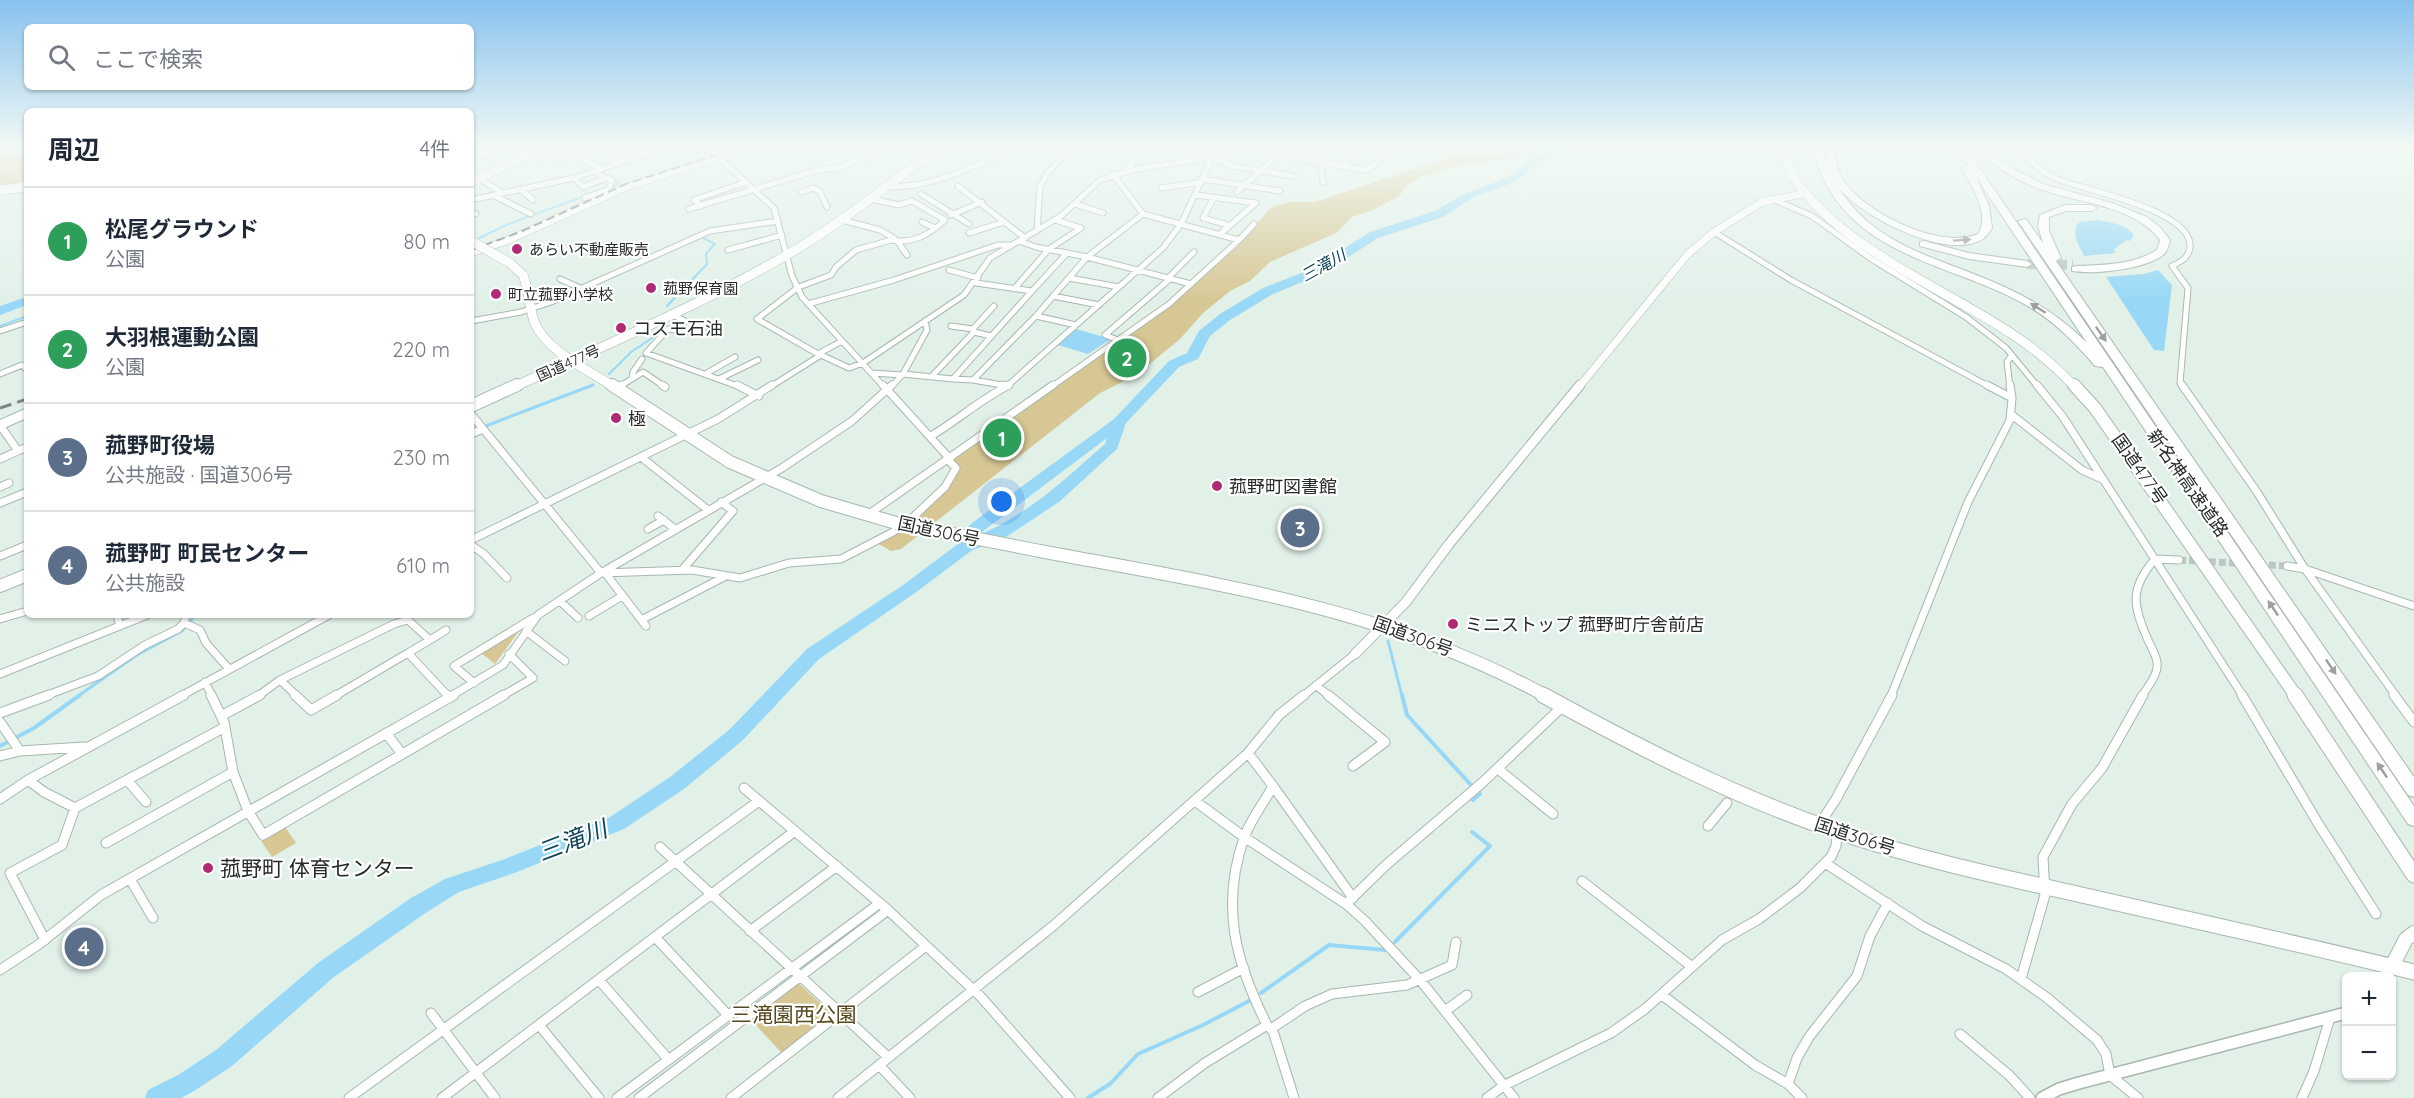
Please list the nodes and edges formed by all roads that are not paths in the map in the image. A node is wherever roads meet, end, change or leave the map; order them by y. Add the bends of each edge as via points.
1 (501, 199) edge
2 (602, 199) edge
3 (696, 199) edge
4 (718, 199) edge
5 (767, 199) edge
6 (823, 199) edge
7 (871, 199) edge
8 (872, 199) edge
9 (930, 199) edge
10 (978, 199) edge
11 (1039, 199) edge
12 (1080, 199) edge
13 (1133, 199) edge
14 (1194, 199) edge
15 (1213, 199) edge
16 (1230, 199) edge
17 (1772, 199) joint
18 (1813, 199) edge
19 (1843, 199) edge
20 (1849, 199) edge
21 (1857, 199) edge
22 (1981, 199) edge
23 (1996, 199) edge
24 (2007, 199) edge
25 (2085, 199) edge
26 (2119, 199) edge
27 (982, 202) junction
28 (1075, 204) junction
29 (701, 206) junction
30 (827, 207) dead end
31 (689, 209) dead end
32 (952, 213) junction
33 (1103, 213) dead end
34 (1143, 213) junction
35 (531, 214) dead end
36 (842, 220) junction
37 (945, 220) junction
38 (1055, 220) junction
39 (778, 221) junction
40 (922, 222) dead end
41 (1004, 222) junction
42 (969, 224) dead end
43 (1181, 224) junction
44 (1254, 224) dead end
45 (1228, 225) junction
46 (935, 228) junction
47 (1037, 231) junction
48 (1714, 232) junction
49 (969, 233) dead end
50 (1220, 234) junction
51 (782, 235) junction
52 (1022, 239) junction
53 (1239, 240) junction
54 (895, 241) junction
55 (474, 243) edge
56 (872, 245) junction
57 (1010, 246) junction
58 (1049, 249) junction
59 (474, 250) edge
60 (728, 250) dead end
61 (1194, 252) dead end
62 (879, 253) dead end
63 (1067, 253) junction
64 (907, 255) dead end
65 (786, 256) junction
66 (1087, 257) junction
67 (2029, 266) tunnel mouth
68 (949, 270) dead end
69 (1138, 270) junction
70 (1069, 278) junction
71 (1169, 278) junction
72 (560, 279) dead end
73 (977, 281) junction
74 (2065, 281) junction
75 (1191, 284) junction
76 (1119, 287) junction
77 (580, 288) junction
78 (796, 288) junction
79 (1014, 289) junction
80 (1032, 291) junction
81 (1053, 296) junction
82 (808, 304) junction
83 (1099, 305) junction
84 (994, 306) dead end
85 (530, 310) junction
86 (673, 315) junction
87 (1036, 316) junction
88 (474, 320) edge
89 (925, 321) junction
90 (24, 323) edge
91 (1077, 325) junction
92 (951, 326) dead end
93 (974, 330) junction
94 (0, 331) edge
95 (677, 331) junction
96 (715, 334) dead end
97 (991, 336) junction
98 (1118, 340) junction
99 (842, 341) junction
100 (820, 355) junction
101 (2012, 355) junction
102 (735, 357) dead end
103 (642, 359) dead end
104 (573, 360) junction
105 (758, 360) dead end
106 (863, 363) junction
107 (24, 365) edge
108 (707, 373) junction
109 (872, 373) junction
110 (0, 374) edge
111 (902, 374) junction
112 (932, 376) junction
113 (632, 378) junction
114 (719, 379) junction
115 (953, 379) junction
116 (973, 380) junction
117 (1008, 386) junction
118 (665, 387) dead end
119 (616, 388) junction
120 (887, 391) junction
121 (759, 396) junction
122 (2012, 398) junction
123 (474, 405) edge
124 (24, 414) edge
125 (2012, 415) junction
126 (474, 418) edge
127 (0, 425) edge
128 (482, 428) junction
129 (474, 432) edge
130 (688, 435) junction
131 (931, 436) junction
132 (2160, 444) junction
133 (24, 448) edge
134 (18, 451) junction
135 (641, 457) junction
136 (0, 459) edge
137 (949, 459) junction
138 (764, 478) junction
139 (2102, 479) junction
140 (9, 483) dead end
141 (0, 487) edge
142 (24, 493) edge
143 (721, 502) junction
144 (0, 503) edge
145 (542, 503) junction
146 (708, 510) junction
147 (869, 515) junction
148 (648, 529) dead end
149 (675, 529) junction
150 (474, 538) edge
151 (24, 546) edge
152 (474, 547) edge
153 (0, 556) edge
154 (2155, 559) junction
155 (2179, 560) tunnel mouth
156 (2287, 566) tunnel mouth
157 (2305, 569) junction
158 (682, 570) junction
159 (604, 573) junction
160 (24, 576) edge
161 (724, 577) junction
162 (507, 578) dead end
163 (1, 584) edge
164 (622, 596) junction
165 (560, 601) junction
166 (2414, 606) edge
167 (24, 612) dead end
168 (538, 615) junction
169 (589, 616) dead end
170 (118, 618) edge
171 (140, 618) edge
172 (323, 618) edge
173 (578, 618) dead end
174 (0, 619) edge
175 (187, 622) edge
176 (120, 626) junction
177 (1386, 626) junction
178 (446, 630) dead end
179 (526, 630) junction
180 (430, 640) junction
181 (408, 653) junction
182 (509, 654) junction
183 (1355, 654) joint
184 (565, 662) dead end
185 (229, 669) junction
186 (0, 674) edge
187 (280, 680) junction
188 (205, 682) junction
189 (474, 683) junction
190 (1316, 685) junction
191 (449, 697) junction
192 (1564, 705) junction
193 (0, 713) edge
194 (221, 716) junction
195 (0, 722) edge
196 (2414, 722) edge
197 (225, 727) junction
198 (386, 733) junction
199 (87, 747) junction
200 (20, 751) junction
201 (1248, 753) junction
202 (402, 754) junction
203 (0, 756) edge
204 (1353, 766) dead end
205 (1498, 769) junction
206 (233, 772) junction
207 (28, 780) junction
208 (127, 780) junction
209 (1273, 786) junction
210 (744, 788) dead end
211 (2414, 790) edge
212 (0, 799) edge
213 (759, 801) junction
214 (1195, 801) junction
215 (146, 802) dead end
216 (1728, 803) dead end
217 (75, 808) junction
218 (248, 811) junction
219 (1552, 814) dead end
220 (2414, 819) edge
221 (1819, 825) junction
222 (1708, 826) dead end
223 (795, 831) junction
224 (1838, 831) junction
225 (1244, 837) junction
226 (106, 843) dead end
227 (660, 847) dead end
228 (676, 862) junction
229 (1825, 863) junction
230 (837, 866) junction
231 (2414, 875) edge
232 (130, 879) junction
233 (1582, 880) dead end
234 (2044, 886) junction
235 (711, 896) junction
236 (1349, 901) junction
237 (880, 903) junction
238 (1888, 903) junction
239 (888, 910) junction
240 (2376, 914) dead end
241 (153, 918) dead end
242 (750, 931) junction
243 (2414, 933) edge
244 (656, 938) junction
245 (45, 940) junction
246 (1456, 942) dead end
247 (927, 946) junction
248 (1691, 966) junction
249 (790, 968) junction
250 (1244, 968) junction
251 (0, 970) edge
252 (2388, 971) edge
253 (2414, 972) edge
254 (799, 976) junction
255 (2021, 979) junction
256 (599, 980) junction
257 (1421, 981) junction
258 (972, 990) junction
259 (1198, 992) dead end
260 (1467, 995) dead end
261 (1662, 995) junction
262 (1445, 1011) junction
263 (431, 1013) dead end
264 (840, 1013) junction
265 (2342, 1014) edge
266 (728, 1015) junction
267 (2330, 1018) junction
268 (539, 1025) junction
269 (1269, 1027) junction
270 (444, 1029) junction
271 (1960, 1034) dead end
272 (888, 1058) junction
273 (668, 1059) junction
274 (879, 1065) junction
275 (476, 1072) junction
276 (2110, 1075) junction
277 (1788, 1084) junction
278 (1503, 1086) junction
279 (1069, 1097) edge
280 (349, 1098) edge
281 (442, 1098) edge
282 (495, 1098) edge
283 (598, 1098) edge
284 (617, 1098) edge
285 (639, 1098) edge
286 (731, 1098) edge
287 (838, 1098) edge
288 (910, 1098) edge
289 (1158, 1098) edge
290 (1294, 1098) edge
291 (1487, 1098) edge
292 (1514, 1098) edge
293 (1802, 1098) edge
294 (2030, 1098) edge
295 (2042, 1098) edge
296 (2138, 1098) edge
297 (2302, 1098) edge

1 - 35 street
2 - 59 street via 517,238
3 - 29 street
4 - 29 street
5 - 39 street via 774,205
6 - 30 street
7 - 36 highway, 国道477号
8 - 37 street via 899,205 912,201
9 - 32 street
10 - 27 street
11 - 47 street
12 - 28 street
13 - 34 street
14 - 43 street
15 - 45 street via 1203,218
16 - 45 street via 1256,203
17 - 48 street
17 - 101 street via 1812,216 1975,324
18 - 231 highway, 国道477号 via 1865,245 2035,350 2059,369 2095,408 2285,679
132 -> 19 highway via 2108,374 2058,321 2018,296 1878,235 1853,216
20 - 67 highway via 1866,219 1902,240 1967,259
21 -> 22 highway via 1907,231 1946,240 1982,236 1988,219
23 - 132 highway, 新名神高速道路
24 - 74 highway, 新名神高速道路
25 - 74 highway via 2146,221 2165,240 2162,251 2148,258 2114,266 2074,267 2140,255 2153,248 2156,239 2138,221 2108,210 2076,207 2052,211 2044,217 2043,225
26 - 157 street via 2169,219 2186,233 2189,252 2172,266 2188,288 2180,383 2257,492
27 - 32 street
27 - 41 street
28 - 33 street
28 - 38 street
29 - 31 street
32 - 37 street
32 - 42 street
34 - 43 street
34 - 66 street
36 - 54 street via 880,230
36 - 65 highway, 国道477号
37 - 46 street
38 - 47 street
38 - 58 street via 1083,226
39 - 51 street
39 - 77 street via 710,231
40 - 46 street
41 - 49 street
41 - 52 street
43 - 50 street
43 - 69 street via 1168,243
44 - 53 street
45 - 50 street
46 - 54 street via 911,242
47 - 52 street
48 - 122 street via 1791,280
48 - 177 street via 1669,276
50 - 53 street
51 - 60 street
51 - 65 street
52 - 57 street
52 - 58 street
53 - 75 street
54 - 56 street
54 - 64 street
55 - 85 highway, 国道306号, bridge via 505,259 523,275
56 - 62 street
56 - 78 street via 852,253 828,277
57 - 73 street via 984,265
57 - 82 street via 998,245
58 - 63 street
58 - 79 street
61 - 71 street
63 - 66 street
63 - 80 street
65 - 78 street
65 - 86 highway, 国道477号
66 - 69 street
66 - 70 street
68 - 73 street
69 - 71 street
69 - 76 street
70 - 76 street
70 - 81 street
71 - 75 street
71 - 98 street via 1106,335
72 - 77 street
73 - 79 street
73 - 89 street via 964,295
74 -> 211 highway, 新名神高速道路
75 - 98 street
76 - 83 street
77 - 85 street
78 - 82 street
78 - 100 street via 757,319
79 - 80 street
80 - 97 street
81 - 83 street
81 - 87 street
82 - 99 street
83 - 91 street
84 - 93 street
85 - 88 street
85 - 104 highway, 国道306号 via 538,333
86 - 95 street via 685,321
86 - 104 highway, 国道477号
87 - 91 street
87 - 116 street
89 - 106 street
89 - 111 street via 927,330
90 - 94 street
91 - 117 street
92 - 93 street
93 - 97 street
93 - 112 street
95 - 96 street
95 - 108 street via 668,329 646,353
97 - 115 street
98 - 137 street
99 - 100 street
99 - 106 street
100 - 106 street via 849,368
100 - 121 street
101 - 122 street via 2007,362
101 - 139 street via 2053,403
102 - 108 street
103 - 113 street
104 - 119 highway, 国道306号
104 - 123 highway, 国道477号
105 - 114 street
106 - 109 street
107 - 110 street
108 - 114 street
109 - 111 street
109 - 120 street
111 - 112 street
111 - 120 street
112 - 115 street
113 - 118 street via 643,372
113 - 119 street
114 - 121 street
115 - 116 street
116 - 117 street
117 - 131 street
119 - 130 highway, 国道306号
120 - 131 street
120 - 138 street via 852,421
121 - 130 street
122 - 125 street
124 - 127 street
125 - 139 street via 2082,470
125 - 221 street via 1968,502 1897,685
126 - 128 street
127 - 134 street
128 - 129 street
128 - 145 street
130 - 135 street
130 - 138 highway, 国道306号
131 - 137 street
220 -> 132 highway, 新名神高速道路
133 - 134 street
134 - 136 street
135 - 145 street
135 - 146 street
137 - 147 street
137 - 161 street via 956,468 945,487 910,519 875,542 841,559 789,563 740,578
138 - 143 street
138 - 147 highway, 国道306号
139 - 154 street
140 - 141 street
142 - 144 street
143 - 146 street
143 - 158 street via 733,511
145 - 150 street
145 - 159 street
146 - 149 street
147 - 177 highway, 国道306号, bridge via 1286,598
148 - 149 street via 661,518
149 - 159 street
151 - 153 street
152 - 162 street
154 - 155 street
154 - 234 street via 2145,568 2133,598 2157,662 2156,672 2102,768 2072,804 2045,853
154 - 240 street
156 - 157 street
157 - 166 street
157 - 196 street
158 - 159 street
158 - 161 street
159 - 164 street
159 - 165 street
160 - 163 highway
161 - 164 street via 643,623
164 - 169 street
165 - 168 street
165 - 173 street
167 - 174 street
168 - 179 street
168 - 189 street via 454,666
170 - 176 street
171 - 176 street
172 - 185 street
175 - 185 street via 200,630
175 - 193 street via 98,676
176 - 186 street
177 - 183 street
177 - 192 highway, 国道306号 via 1466,656
178 - 180 street
179 - 182 street
179 - 184 street
180 - 181 street
180 - 187 street via 408,620 398,621
181 - 187 street via 311,710
181 - 191 street
182 - 189 street via 503,665
182 - 202 street via 533,678
183 - 190 street
185 - 188 street
187 - 194 street
188 - 194 street
188 - 199 street
189 - 191 street
190 - 201 street via 1267,728
190 - 204 street via 1385,742
191 - 198 street
192 - 205 street
192 - 221 highway, 国道306号 via 1680,768
194 - 197 street
195 - 200 street
197 - 206 street
197 - 208 street
198 - 202 street
198 - 218 street
199 - 200 street
199 - 207 street
200 - 203 street
201 - 209 street
201 - 214 street
202 - 218 street via 263,835
205 - 219 street
205 - 236 street
206 - 218 street
206 - 226 street
207 - 212 street
207 - 217 street
208 - 215 street
208 - 217 street
209 - 225 street
209 - 236 street
210 - 213 street
213 - 223 street
213 - 228 street
214 - 225 street
214 - 258 street via 1053,926
216 - 222 street
217 - 245 street via 62,845 10,873
218 - 232 street
221 - 224 highway, 国道306号
223 - 230 street
223 - 235 street
224 - 229 street via 1833,852
224 - 234 highway, 国道306号
225 - 236 street
225 - 250 street via 1235,874 1231,918
227 - 228 street
228 - 235 street
228 - 270 street
229 - 238 street
229 - 248 street via 1778,906 1731,933
230 - 237 street
230 - 242 street
232 - 241 street
232 - 245 street via 101,895
233 - 248 street
234 - 252 highway, 国道306号
234 - 255 street via 2043,904
235 - 242 street
235 - 244 street
236 - 257 street
237 - 239 street
237 - 249 street
238 - 255 street
238 - 277 street via 1870,936 1857,976 1809,1037
239 - 247 street
239 - 254 street
242 - 249 street
243 - 252 main road via 2406,939
244 - 256 street
244 - 266 street
245 - 251 street
246 - 257 street via 1452,965
247 - 258 street
247 - 264 street
248 - 261 street
249 - 254 street
249 - 266 street
250 - 259 street
250 - 269 street
252 - 253 highway, 国道306号
254 - 264 street
254 - 285 street
255 - 276 street via 2097,1040 2106,1054
256 - 268 street
256 - 273 street
257 - 262 street
257 - 269 street via 1332,994
258 - 272 street
258 - 279 street
260 - 262 street
261 - 277 street via 1755,1065
261 - 278 street via 1611,1033
262 - 278 street
263 - 270 street
264 - 272 street
264 - 286 street
265 - 267 street
266 - 273 street
267 - 276 street
267 - 297 street
268 - 275 street
268 - 283 street
269 - 289 street via 1205,1063
269 - 290 street
270 - 275 street
270 - 280 street
271 - 294 street
272 - 274 street
273 - 284 street
274 - 287 street
274 - 288 street
275 - 281 street
275 - 282 street
276 - 295 street via 2059,1089
276 - 296 street
277 - 293 street
278 - 291 street
278 - 292 street

